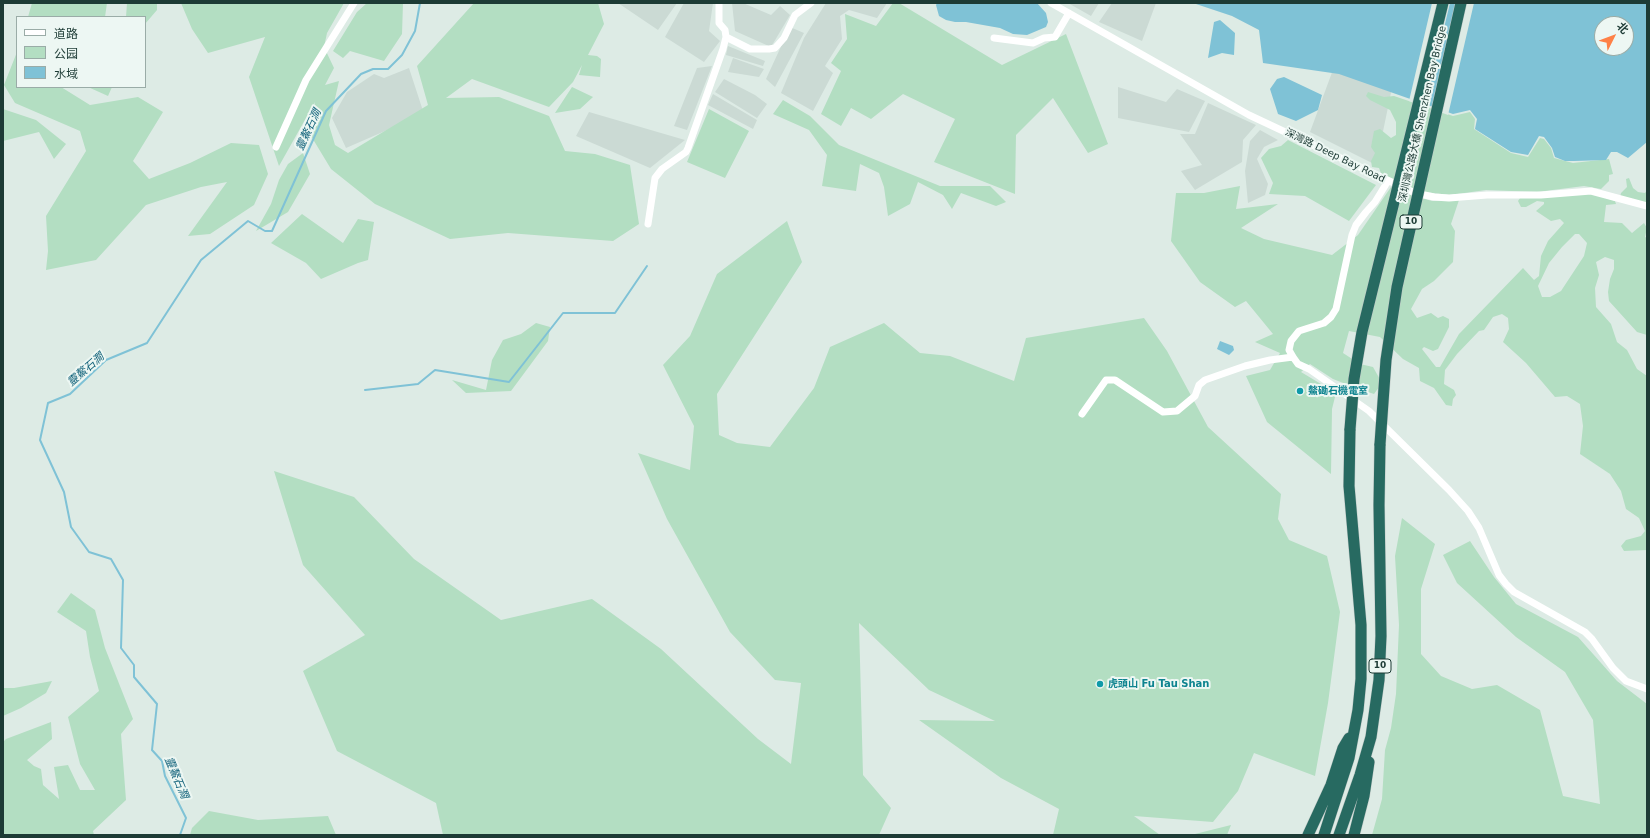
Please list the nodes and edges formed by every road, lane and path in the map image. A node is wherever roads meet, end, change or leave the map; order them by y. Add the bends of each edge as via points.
1 (354, 3) edge
2 (719, 3) edge
3 (811, 3) edge
4 (1051, 3) edge
5 (1443, 3) edge
6 (1461, 3) edge
7 (1069, 13) junction
8 (726, 37) junction
9 (994, 38) dead end
10 (276, 147) dead end
11 (1388, 181) junction
12 (1647, 206) edge
13 (648, 224) dead end
14 (1293, 357) junction
15 (1082, 414) dead end
16 (1647, 689) edge
17 (1355, 727) junction
18 (1371, 737) junction
19 (1308, 835) edge
20 (1324, 835) edge
21 (1339, 835) edge
22 (1354, 835) edge

1 - 10 street via 306,80
2 - 8 street via 718,23 725,30
3 - 8 street via 795,15 784,38 775,48 750,49
4 - 7 street, 深灣路 Deep Bay Road
5 - 17 highway, 深圳灣公路大橋 Shenzhen Bay Bridge / 10, bridge via 1362,332 1354,378 1349,486 1362,640 1361,679
6 - 18 highway, 深圳灣公路大橋 Shenzhen Bay Bridge / 10, bridge via 1397,287 1386,360 1380,444 1381,653
7 - 9 street via 1055,37 1033,43
7 - 11 street, 深灣路 Deep Bay Road via 1249,115
8 - 13 street via 686,152 662,169 655,178
11 - 12 street, 深灣路 Deep Bay Road via 1416,193 1434,197 1591,191
11 - 14 street via 1356,225 1334,313 1324,323 1300,331 1291,341 1289,350
14 - 15 street via 1245,366 1205,380 1199,385 1195,396 1177,411 1163,412 1115,380 1106,380
14 - 16 street via 1298,364 1369,410 1449,490 1479,528 1499,575 1514,592 1585,632 1626,682
17 - 19 highway via 1343,748 1331,785
17 - 20 highway, 10 via 1349,758
18 - 21 highway, 10
18 - 22 highway via 1368,775

